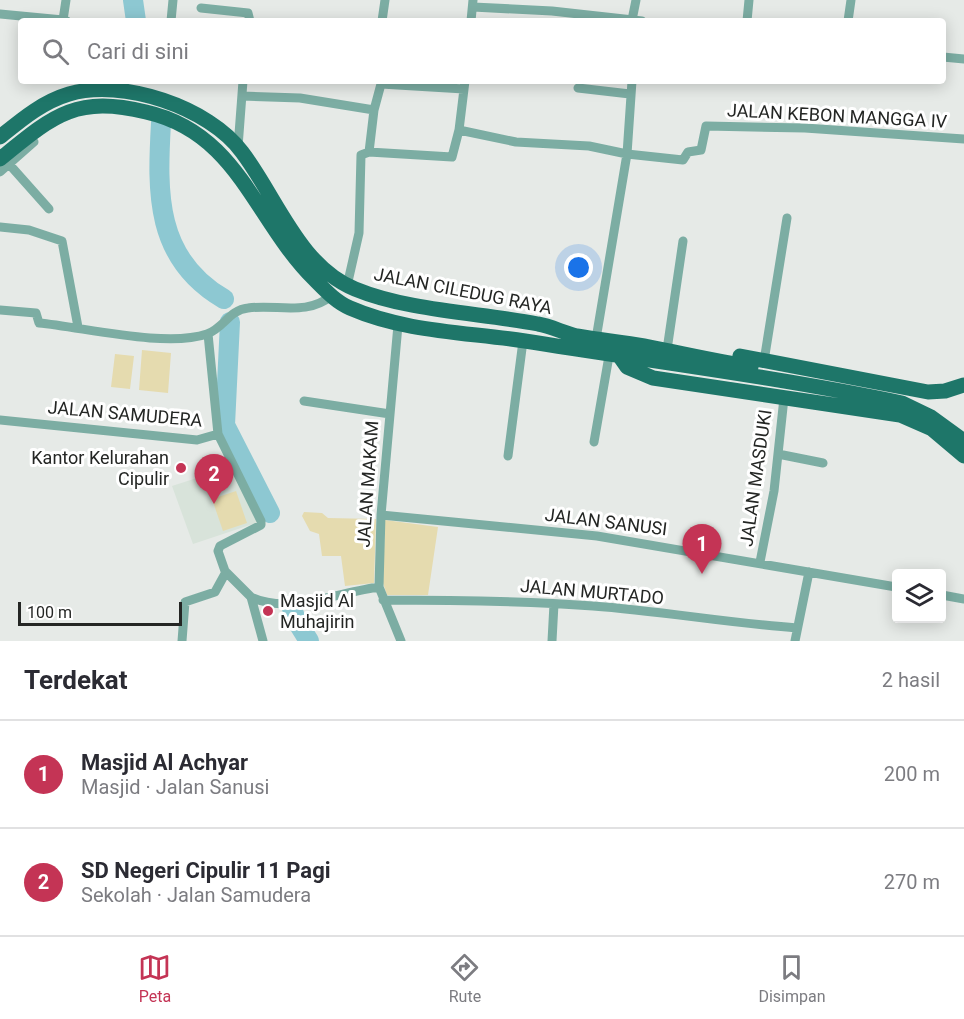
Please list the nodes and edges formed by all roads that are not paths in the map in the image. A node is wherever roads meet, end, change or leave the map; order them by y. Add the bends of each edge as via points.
1 (66, 0) edge
2 (173, 0) edge
3 (386, 0) edge
4 (552, 0) edge
5 (636, 0) edge
6 (749, 0) edge
7 (851, 0) edge
8 (473, 3) edge
9 (201, 8) dead end
10 (552, 11) junction
11 (0, 14) edge
12 (37, 18) edge
13 (65, 18) edge
14 (171, 18) edge
15 (249, 18) edge
16 (383, 18) edge
17 (471, 18) edge
18 (613, 18) edge
19 (632, 18) edge
20 (747, 18) edge
21 (848, 18) edge
22 (946, 57) edge
23 (964, 59) edge
24 (243, 84) edge
25 (376, 84) edge
26 (435, 84) edge
27 (632, 84) edge
28 (465, 85) edge
29 (71, 87) edge
30 (578, 88) dead end
31 (630, 94) junction
32 (242, 96) junction
33 (374, 110) junction
34 (459, 130) junction
35 (0, 137) edge
36 (964, 139) edge
37 (34, 142) dead end
38 (238, 147) junction
39 (369, 152) junction
40 (627, 154) junction
41 (2, 161) edge
42 (49, 210) dead end
43 (788, 218) dead end
44 (0, 227) edge
45 (683, 241) dead end
46 (348, 286) junction
47 (331, 296) junction
48 (0, 310) edge
49 (506, 319) junction
50 (398, 325) junction
51 (78, 327) junction
52 (208, 334) junction
53 (504, 338) junction
54 (596, 339) junction
55 (523, 341) junction
56 (668, 343) junction
57 (646, 347) junction
58 (614, 357) junction
59 (764, 361) junction
60 (718, 367) junction
61 (964, 385) edge
62 (784, 398) junction
63 (304, 401) dead end
64 (934, 413) junction
65 (390, 414) junction
66 (0, 420) edge
67 (964, 430) edge
68 (218, 434) junction
69 (964, 441) edge
70 (594, 442) dead end
71 (778, 454) junction
72 (507, 456) dead end
73 (964, 456) edge
74 (824, 463) dead end
75 (381, 515) junction
76 (760, 562) junction
77 (226, 572) junction
78 (809, 572) junction
79 (892, 586) edge
80 (379, 587) junction
81 (946, 596) edge
82 (251, 597) junction
83 (964, 599) edge
84 (383, 600) junction
85 (554, 604) junction
86 (796, 628) junction
87 (182, 641) edge
88 (263, 641) edge
89 (401, 641) edge
90 (552, 641) edge
91 (795, 641) edge

1 - 13 street
2 - 14 street
3 - 16 street
4 - 10 street
5 - 19 street
6 - 20 street
7 - 21 street
8 - 10 street
8 - 17 street
9 - 15 street via 248,13
10 - 18 street
11 - 12 street
22 - 23 street
24 - 32 street
25 - 33 street
26 - 28 street
27 - 31 street
28 - 34 street
29 - 35 main road, JALAN CILEDUG RAYA
29 - 38 main road, JALAN CILEDUG RAYA via 164,100 205,121
30 - 31 street
31 - 40 street
32 - 33 street via 300,98
32 - 38 street
33 - 39 street
34 - 39 street via 452,157
34 - 40 street via 516,142 589,146
36 - 40 street, JALAN KEBON MANGGA IV via 706,126 701,150 688,152 683,160
37 - 41 street
38 - 46 main road, JALAN CILEDUG RAYA via 309,254 332,278
39 - 46 street via 361,155 359,234
40 - 54 street
41 - 42 street
41 - 47 main road, JALAN CILEDUG RAYA via 49,120 82,108 116,106 181,124 218,149 302,268
43 - 59 street
44 - 51 street via 29,230 62,241
45 - 56 street
46 - 49 main road, JALAN CILEDUG RAYA via 389,299
47 - 50 main road, JALAN CILEDUG RAYA via 348,307
47 - 52 street via 310,308 233,311
48 - 51 street via 35,313 39,323
49 - 53 main road
49 - 54 main road, JALAN CILEDUG RAYA
50 - 53 main road, JALAN CILEDUG RAYA
50 - 65 street, JALAN MAKAM
51 - 52 street via 173,338
52 - 68 street, JALAN SAMUDERA
53 - 55 main road, JALAN CILEDUG RAYA
54 - 57 main road, JALAN CILEDUG RAYA
55 - 58 main road, JALAN CILEDUG RAYA
55 - 72 street
56 - 57 main road
56 - 59 main road
57 - 60 main road, JALAN CILEDUG RAYA
58 - 60 main road, JALAN CILEDUG RAYA
58 - 62 main road via 653,378
58 - 70 street
59 - 61 main road via 928,392
60 - 64 main road, JALAN CILEDUG RAYA via 889,400
62 - 71 street, JALAN MASDUKI
62 - 73 main road via 900,415 932,429
63 - 65 street
64 - 67 main road
64 - 69 main road
65 - 75 street, JALAN MAKAM
66 - 68 street, JALAN SAMUDERA via 197,440
68 - 77 street via 261,522 220,546 220,560
71 - 74 street
71 - 76 street, JALAN MASDUKI
75 - 76 street, JALAN SANUSI via 584,534
75 - 80 street, JALAN MAKAM
76 - 78 street, JALAN SANUSI
77 - 82 street
77 - 87 street via 215,592 185,602
78 - 79 street, JALAN SANUSI
78 - 86 street
80 - 82 street via 281,604
80 - 84 street, JALAN MAKAM
81 - 83 street
82 - 88 street
84 - 85 street, JALAN MURTADO
84 - 89 street, JALAN MAKAM
85 - 86 street, JALAN MURTADO
85 - 90 street
86 - 91 street

